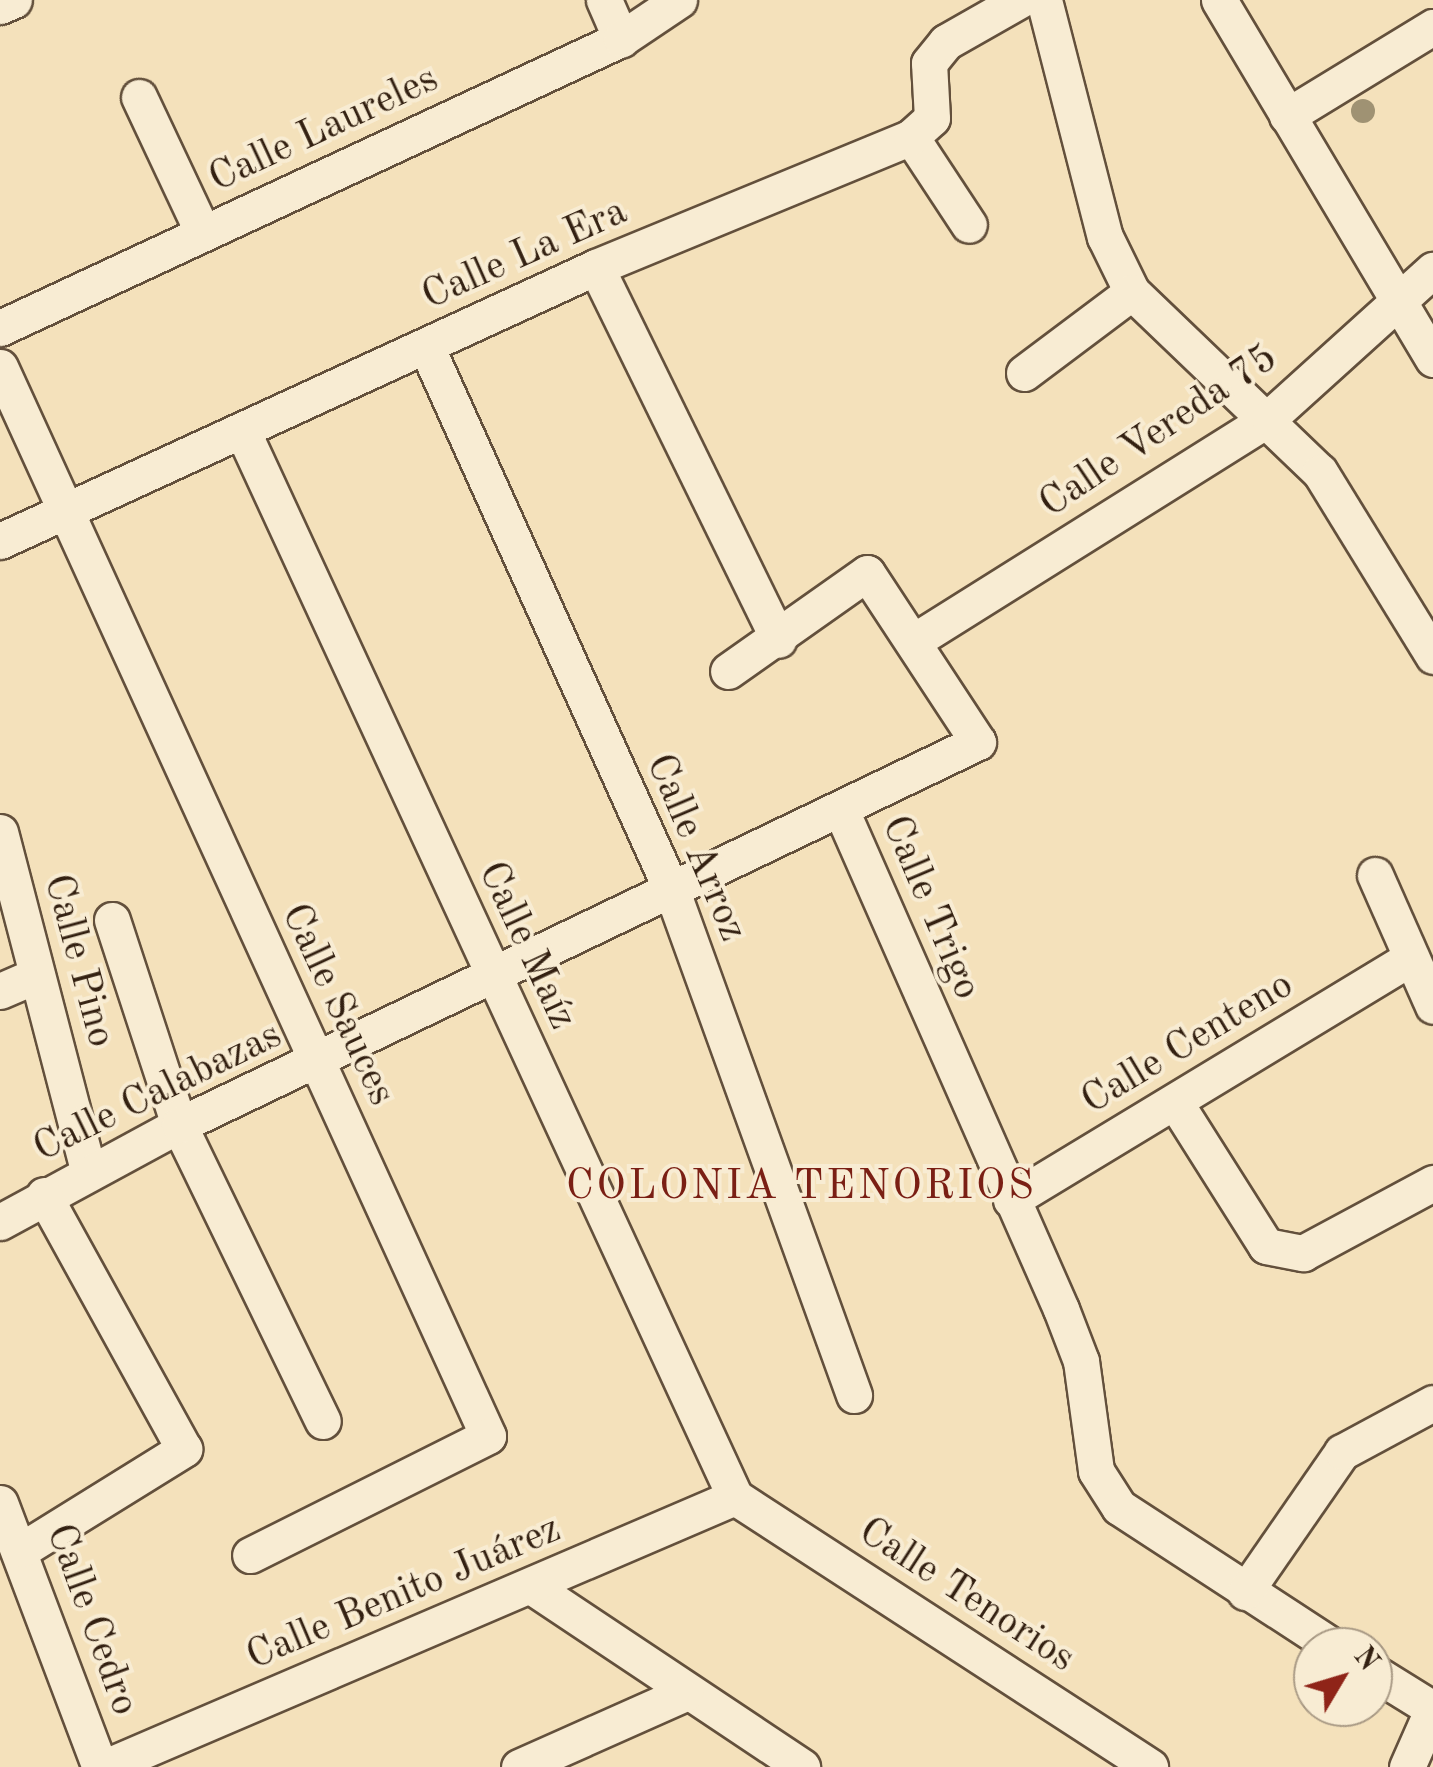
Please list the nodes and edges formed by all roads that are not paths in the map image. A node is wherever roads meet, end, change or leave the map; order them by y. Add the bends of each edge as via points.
1 (14, 0) edge
2 (604, 0) edge
3 (680, 0) edge
4 (1020, 0) edge
5 (1044, 0) edge
6 (1220, 0) edge
7 (0, 6) edge
8 (1433, 27) edge
9 (621, 39) junction
10 (138, 97) dead end
11 (1287, 116) junction
12 (912, 137) junction
13 (969, 226) dead end
14 (203, 233) junction
15 (596, 267) junction
16 (1433, 270) edge
17 (1132, 292) junction
18 (1400, 308) junction
19 (0, 328) edge
20 (426, 346) junction
21 (1433, 360) edge
22 (0, 367) edge
23 (1024, 373) dead end
24 (1269, 418) junction
25 (242, 430) junction
26 (61, 514) junction
27 (0, 542) edge
28 (778, 640) junction
29 (914, 641) junction
30 (1433, 656) edge
31 (728, 671) dead end
32 (841, 810) junction
33 (0, 832) edge
34 (1375, 875) dead end
35 (672, 891) junction
36 (112, 920) dead end
37 (1408, 960) junction
38 (37, 974) junction
39 (494, 978) junction
40 (0, 990) edge
41 (1433, 1006) edge
42 (318, 1063) junction
43 (1175, 1102) junction
44 (179, 1125) junction
45 (88, 1170) junction
46 (1433, 1183) edge
47 (44, 1195) junction
48 (1011, 1200) junction
49 (0, 1222) edge
50 (854, 1395) dead end
51 (1433, 1403) edge
52 (322, 1422) dead end
53 (735, 1497) junction
54 (0, 1503) edge
55 (23, 1550) junction
56 (250, 1555) dead end
57 (532, 1586) junction
58 (1245, 1592) junction
59 (1302, 1627) edge
60 (1393, 1684) edge
61 (686, 1693) junction
62 (1433, 1709) edge
63 (103, 1767) edge
64 (519, 1767) edge
65 (802, 1767) edge
66 (1150, 1767) edge
67 (1408, 1767) edge

1 - 7 street
2 - 9 street
3 - 9 street, Calle Laureles
4 - 12 street via 946,42 929,63 932,118
5 - 17 street via 1106,237
6 - 11 street
8 - 11 street
9 - 14 street, Calle Laureles
10 - 14 street
11 - 18 street
12 - 13 street
12 - 15 street, Calle La Era
14 - 19 street, Calle Laureles
15 - 20 street, Calle La Era
15 - 28 street
16 - 18 street, Calle Vereda 75
17 - 23 street
17 - 24 street
18 - 21 street
18 - 24 street, Calle Vereda 75
20 - 25 street, Calle La Era
20 - 35 street, Calle Arroz
22 - 26 street, Calle Sauces
24 - 29 street, Calle Vereda 75
24 - 30 street via 1320,472
25 - 26 street, Calle La Era
25 - 39 street, Calle Maíz
26 - 27 street, Calle La Era
26 - 42 street, Calle Sauces
28 - 29 street, Calle Trigo via 867,573
28 - 31 street
29 - 32 street, Calle Trigo via 978,742
32 - 35 street, Calle Calabazas
32 - 48 street, Calle Trigo
33 - 38 street, Calle Pino
34 - 37 street
35 - 39 street, Calle Calabazas
35 - 50 street, Calle Arroz
36 - 44 street
37 - 41 street
37 - 43 street, Calle Centeno
38 - 40 street
38 - 45 street, Calle Pino
39 - 42 street, Calle Calabazas
39 - 53 street, Calle Maíz
42 - 44 street, Calle Calabazas
42 - 56 street, Calle Sauces via 488,1436
43 - 46 street via 1266,1246 1303,1253
43 - 48 street, Calle Centeno
44 - 45 street, Calle Calabazas
44 - 52 street
45 - 47 street, Calle Calabazas
47 - 49 street, Calle Calabazas
47 - 55 street via 184,1449
48 - 58 street, Calle Trigo via 1081,1361 1096,1470 1118,1508
51 - 58 street via 1342,1452
53 - 57 street, Calle Benito Juárez
53 - 66 street, Calle Tenorios
54 - 55 street, Calle Cedro
55 - 63 street, Calle Cedro
57 - 61 street
57 - 63 street, Calle Benito Juárez
58 - 59 street, Calle Trigo
60 - 62 street
61 - 64 street
61 - 65 street
62 - 67 street

